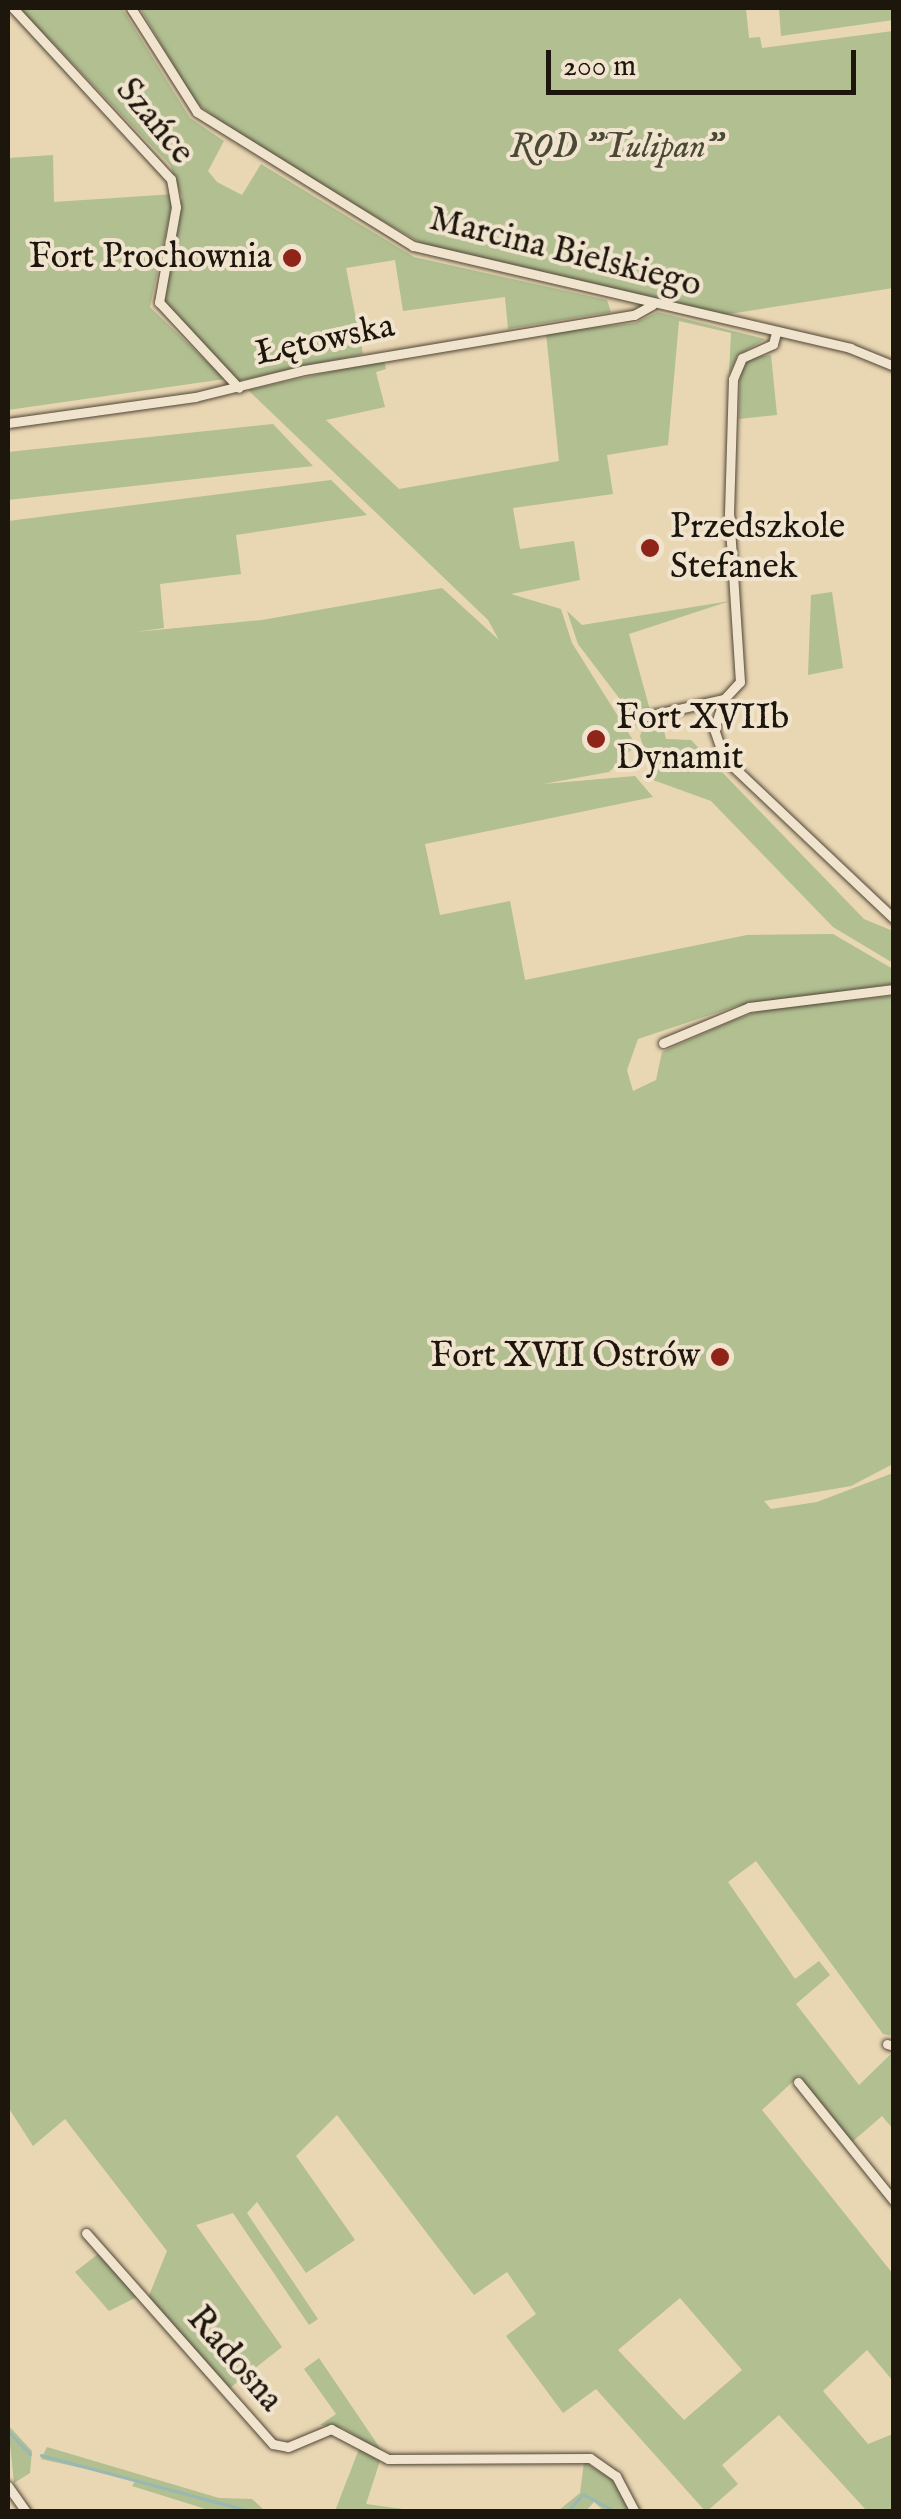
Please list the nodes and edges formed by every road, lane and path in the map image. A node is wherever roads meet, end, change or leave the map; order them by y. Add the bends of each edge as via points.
1 (13, 8) edge
2 (131, 8) edge
3 (652, 304) junction
4 (776, 334) junction
5 (894, 366) edge
6 (239, 388) junction
7 (8, 423) edge
8 (724, 699) junction
9 (638, 718) dead end
10 (894, 919) edge
11 (894, 989) edge
12 (663, 1042) dead end
13 (798, 2082) dead end
14 (894, 2200) edge
15 (86, 2232) dead end
16 (8, 2486) edge
17 (26, 2512) edge
18 (635, 2512) edge

1 - 6 street, Szańce via 172,179 176,207 159,302
2 - 3 street, Marcina Bielskiego via 197,112 396,236 464,263
3 - 4 street, Marcina Bielskiego
3 - 6 street, Łętowska via 634,315 435,346
4 - 5 street, Marcina Bielskiego via 850,348
4 - 8 street via 773,344 742,358 733,380 729,514 741,676
6 - 7 street, Łętowska
8 - 9 street
8 - 10 street via 714,729 724,758
11 - 12 street via 750,1007
13 - 14 street
15 - 18 street, Radosna via 273,2444 288,2447 331,2429 388,2459 590,2458 616,2476
16 - 17 street

